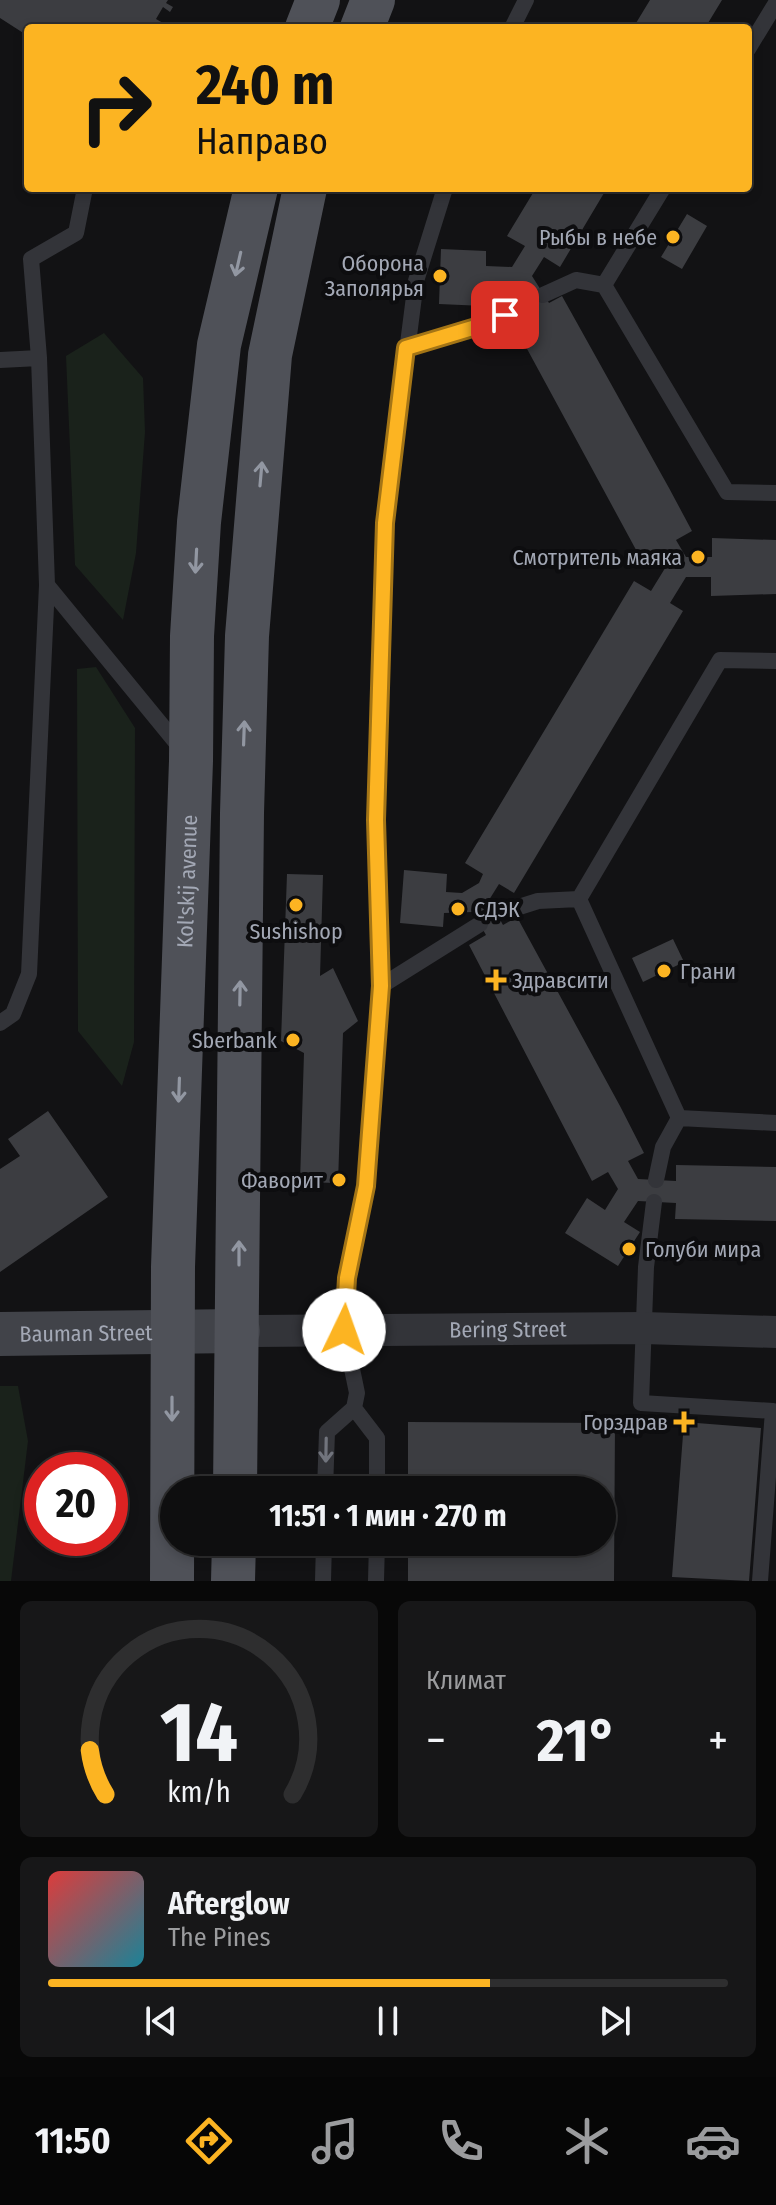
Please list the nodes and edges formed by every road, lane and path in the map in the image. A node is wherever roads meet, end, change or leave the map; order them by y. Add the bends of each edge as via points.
1 (318, 0) edge
2 (373, 0) edge
3 (526, 0) edge
4 (776, 3) edge
5 (309, 24) edge
6 (364, 24) edge
7 (514, 24) edge
8 (752, 42) edge
9 (84, 192) edge
10 (255, 192) edge
11 (304, 192) edge
12 (444, 192) edge
13 (661, 192) edge
14 (604, 285) junction
15 (543, 295) dead end
16 (522, 306) dead end
17 (406, 348) junction
18 (39, 358) junction
19 (0, 360) edge
20 (776, 493) edge
21 (47, 585) junction
22 (776, 661) edge
23 (191, 761) junction
24 (579, 899) junction
25 (497, 914) dead end
26 (480, 924) dead end
27 (381, 986) junction
28 (0, 1023) edge
29 (679, 1118) junction
30 (776, 1123) edge
31 (656, 1180) dead end
32 (654, 1202) dead end
33 (644, 1328) junction
34 (344, 1330) junction
35 (172, 1331) junction
36 (238, 1331) junction
37 (776, 1332) edge
38 (0, 1334) edge
39 (354, 1408) junction
40 (235, 1476) edge
41 (325, 1476) edge
42 (377, 1476) edge
43 (234, 1556) edge
44 (324, 1556) edge
45 (377, 1556) edge
46 (172, 1581) edge
47 (233, 1581) edge
48 (323, 1581) edge
49 (376, 1581) edge
50 (760, 1581) edge

1 - 5 main road
2 - 6 main road
3 - 7 lane
4 - 8 lane
9 - 18 lane via 76,233 31,259
10 -> 23 main road, Kol'skij avenue via 215,374 199,522
36 -> 11 main road via 247,636 270,355
12 - 17 lane via 416,281
13 - 14 lane
14 - 15 lane via 576,280
14 - 20 lane via 727,492
16 - 17 lane via 489,323
17 - 27 lane via 385,523 376,820
18 - 19 lane
18 - 21 lane
21 - 23 lane
21 - 28 lane via 29,974 13,1014
22 - 24 lane via 720,660
23 -> 35 main road, Kol'skij avenue
24 - 25 lane via 538,901
24 - 29 lane
26 - 27 lane
27 - 34 lane via 366,1186 347,1278
29 - 30 lane
29 - 31 lane via 663,1147
32 - 33 lane
33 - 34 street, Bering Street
33 - 37 street, Bering Street
33 - 50 lane via 641,1403 773,1411
34 - 36 street, Bering Street
34 - 39 lane via 357,1393
35 - 36 street, Bauman Street
35 - 38 street, Bauman Street
35 -> 46 main road, Kol'skij avenue
36 - 40 main road
39 -> 41 lane via 327,1432
39 - 42 lane via 377,1438
43 - 47 main road
44 - 48 lane
45 - 49 lane

